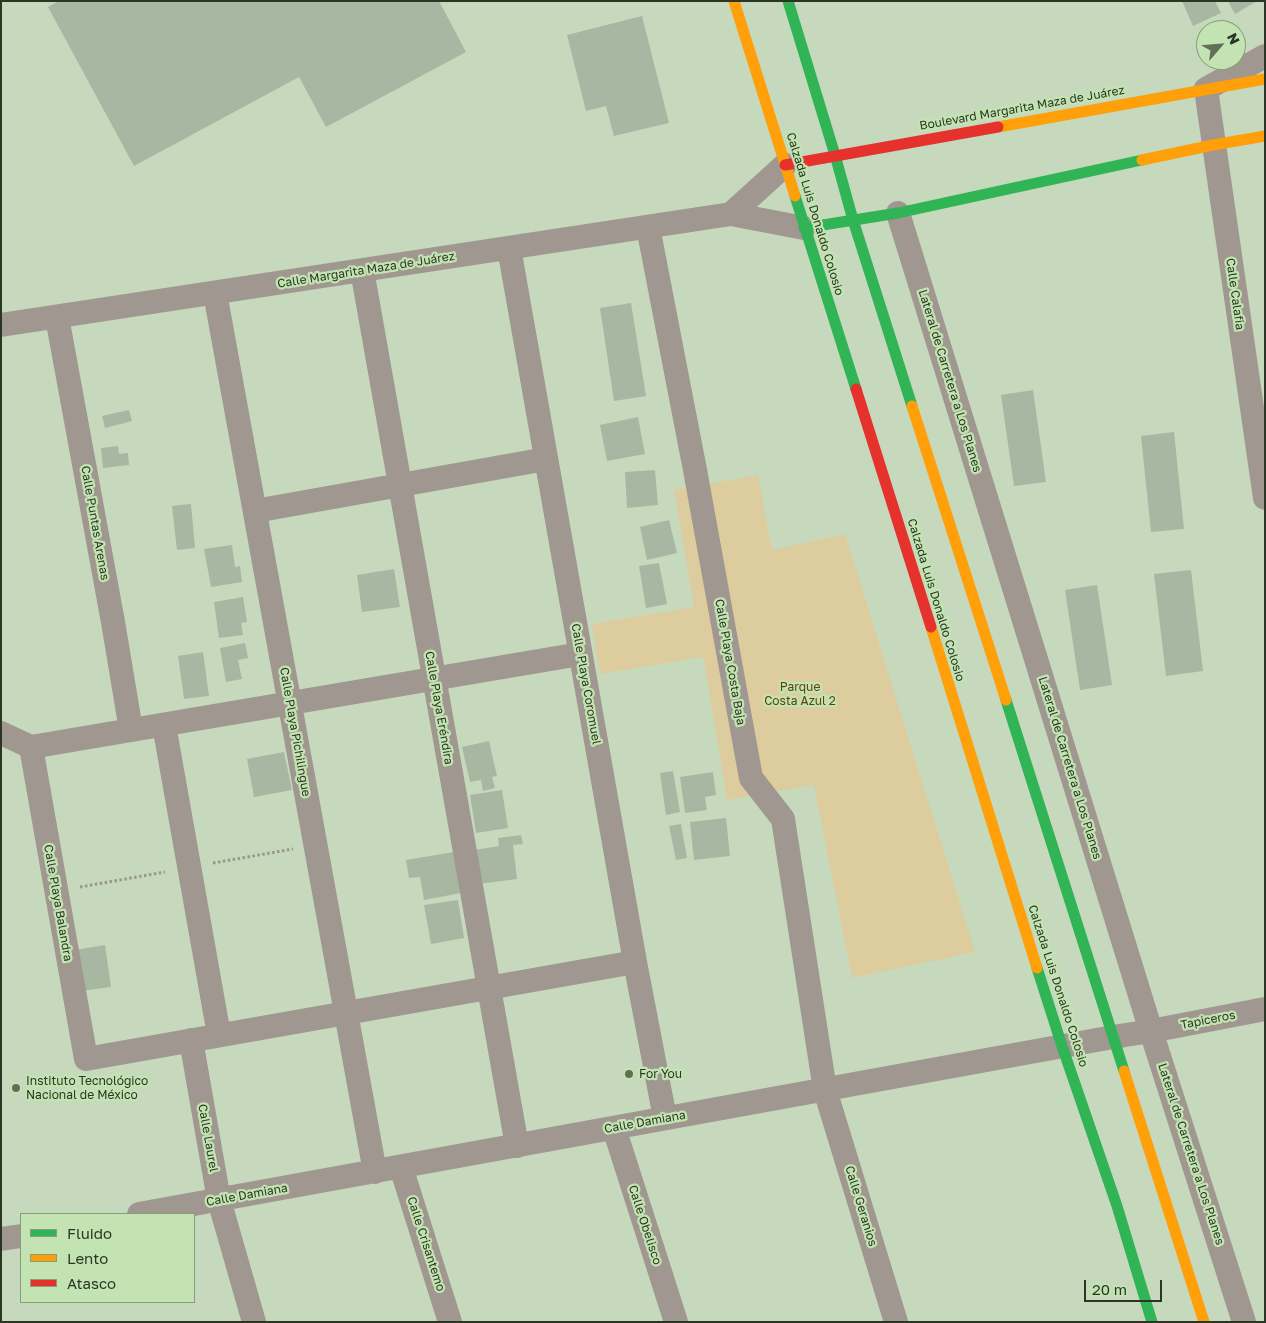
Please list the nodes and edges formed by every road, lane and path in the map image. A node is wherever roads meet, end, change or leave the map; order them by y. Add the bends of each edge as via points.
1 (734, 1) edge
2 (788, 1) edge
3 (1265, 56) edge
4 (1265, 79) edge
5 (1206, 89) junction
6 (1265, 136) edge
7 (1213, 145) junction
8 (835, 155) junction
9 (785, 165) junction
10 (898, 213) junction
11 (731, 214) junction
12 (853, 220) junction
13 (648, 226) junction
14 (804, 228) junction
15 (509, 248) junction
16 (362, 270) junction
17 (215, 293) junction
18 (57, 317) junction
19 (1, 325) edge
20 (1258, 407) edge
21 (546, 459) junction
22 (400, 485) junction
23 (1265, 498) edge
24 (254, 511) junction
25 (580, 654) junction
26 (434, 679) junction
27 (290, 703) junction
28 (164, 724) junction
29 (131, 730) junction
30 (1, 733) edge
31 (31, 747) junction
32 (635, 962) junction
33 (489, 988) junction
34 (1265, 1009) edge
35 (346, 1013) junction
36 (1151, 1031) junction
37 (219, 1035) junction
38 (1113, 1037) junction
39 (191, 1040) junction
40 (1062, 1046) junction
41 (825, 1090) junction
42 (665, 1118) junction
43 (614, 1128) junction
44 (517, 1146) junction
45 (401, 1167) junction
46 (375, 1172) junction
47 (219, 1200) junction
48 (145, 1213) edge
49 (20, 1236) edge
50 (1, 1239) edge
51 (254, 1322) edge
52 (450, 1322) edge
53 (676, 1322) edge
54 (896, 1322) edge
55 (1152, 1322) edge
56 (1204, 1322) edge
57 (1244, 1322) edge

1 - 9 main road, Calzada Luis Donaldo Colosio
2 - 8 main road
3 - 5 street
4 - 5 main road, Boulevard Margarita Maza de Juárez
5 - 7 street, Calle Calafia
5 - 8 main road, Boulevard Margarita Maza de Juárez
6 - 7 main road
7 - 10 main road
7 - 20 street, Calle Calafia
8 - 9 main road, Boulevard Margarita Maza de Juárez
8 - 12 main road
9 - 11 street
9 - 14 main road, Calzada Luis Donaldo Colosio
10 - 12 main road
10 - 36 street, Lateral de Carretera a Los Planes
11 - 13 street, Calle Margarita Maza de Juárez
11 - 14 street, Calle Margarita Maza de Juárez
12 - 14 main road
12 - 38 main road
13 - 15 street, Calle Margarita Maza de Juárez
13 - 41 street, Calle Playa Costa Baja via 750,778 783,819
14 - 40 main road, Calzada Luis Donaldo Colosio
15 - 16 street, Calle Margarita Maza de Juárez
15 - 21 street, Calle Playa Coromuel
16 - 17 street, Calle Margarita Maza de Juárez
16 - 22 street, Calle Playa Eréndira
17 - 18 street, Calle Margarita Maza de Juárez
17 - 24 street, Calle Playa Pichilingue
18 - 19 street, Calle Margarita Maza de Juárez
18 - 29 street, Calle Puntas Arenas
20 - 23 street, Calle Calafia
21 - 22 street
21 - 25 street, Calle Playa Coromuel
22 - 24 street
22 - 26 street, Calle Playa Eréndira
24 - 27 street, Calle Playa Pichilingue
25 - 26 street
25 - 32 street, Calle Playa Coromuel
26 - 27 street
26 - 33 street, Calle Playa Eréndira
27 - 28 street
27 - 35 street, Calle Playa Pichilingue
28 - 29 street
28 - 37 street
29 - 31 street
30 - 31 street
31 - 39 street, Calle Playa Balandra via 86,1059
32 - 33 street
32 - 42 street, Calle Playa Coromuel
33 - 35 street
33 - 44 street, Calle Playa Eréndira
34 - 36 street, Tapiceros
35 - 37 street
35 - 46 street, Calle Playa Pichilingue
36 - 38 street, Calle Damiana
36 - 57 street, Lateral de Carretera a Los Planes
37 - 39 street
38 - 40 street, Calle Damiana
38 - 56 main road
39 - 47 street, Calle Laurel
40 - 41 street, Calle Damiana
40 - 55 main road, Calzada Luis Donaldo Colosio via 1117,1206
41 - 42 street, Calle Damiana
41 - 54 street, Calle Geranios
42 - 43 street, Calle Damiana
43 - 44 street, Calle Damiana
43 - 53 street, Calle Obelisco
44 - 45 street, Calle Damiana
45 - 46 street, Calle Damiana
45 - 52 street, Calle Crisantemo
46 - 47 street, Calle Damiana
47 - 48 street, Calle Damiana
47 - 51 street, Calle Laurel
49 - 50 street

